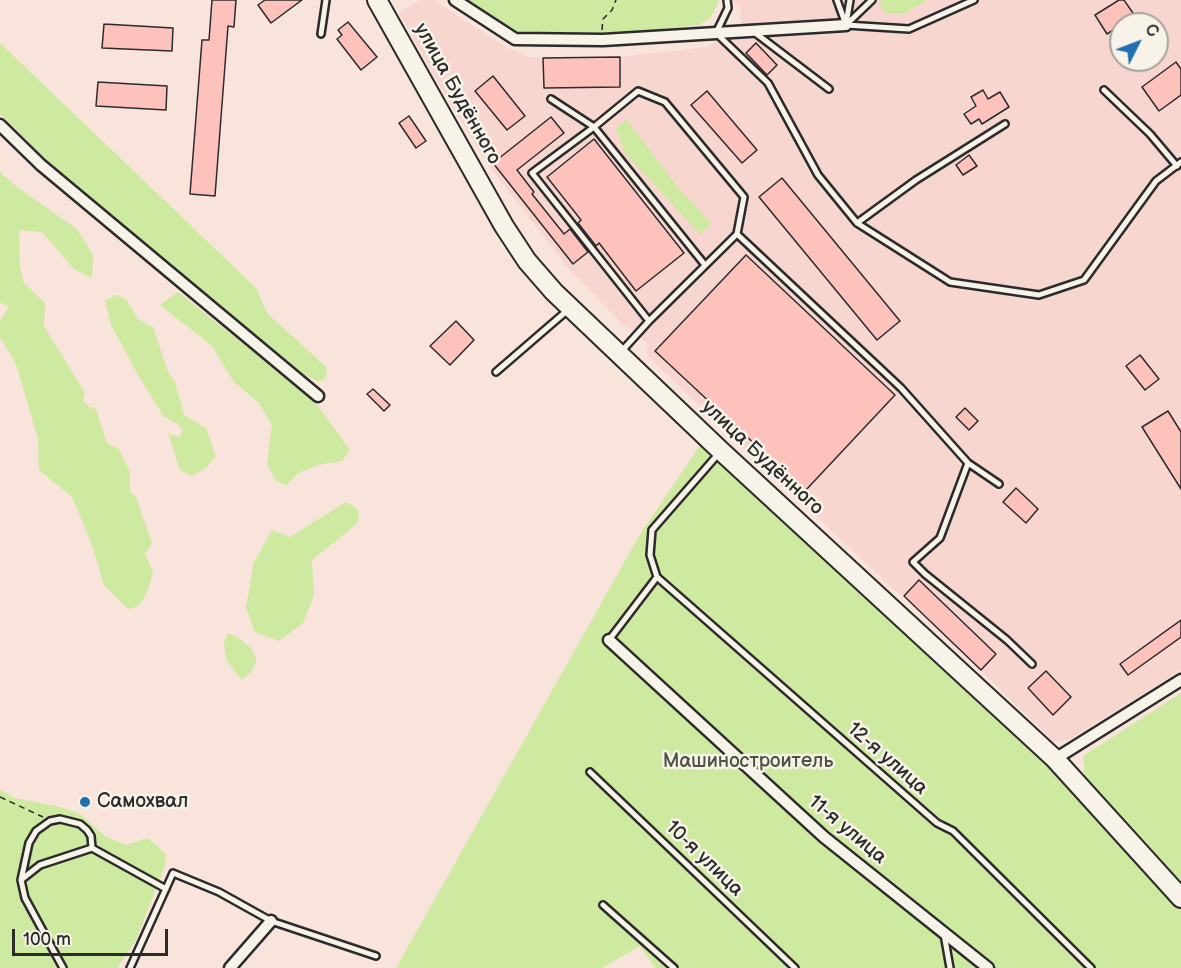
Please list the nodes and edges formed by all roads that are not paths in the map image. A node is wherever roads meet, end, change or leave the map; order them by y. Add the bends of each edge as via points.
1 (326, 0) edge
2 (377, 0) edge
3 (455, 0) edge
4 (728, 0) edge
5 (837, 0) edge
6 (850, 0) edge
7 (872, 0) edge
8 (974, 0) edge
9 (846, 25) junction
10 (753, 30) junction
11 (716, 33) junction
12 (321, 34) dead end
13 (829, 89) dead end
14 (1104, 90) dead end
15 (551, 99) dead end
16 (0, 124) edge
17 (1005, 124) dead end
18 (594, 127) junction
19 (1179, 164) edge
20 (857, 223) junction
21 (737, 234) junction
22 (705, 265) junction
23 (570, 308) junction
24 (649, 321) junction
25 (619, 355) junction
26 (496, 372) dead end
27 (318, 396) dead end
28 (721, 451) junction
29 (968, 463) junction
30 (999, 484) dead end
31 (657, 577) junction
32 (609, 640) joint
33 (1032, 664) dead end
34 (1181, 680) edge
35 (1054, 759) junction
36 (590, 772) dead end
37 (92, 848) junction
38 (21, 880) junction
39 (166, 889) junction
40 (1181, 898) edge
41 (603, 905) dead end
42 (271, 921) junction
43 (944, 933) junction
44 (376, 956) dead end
45 (63, 968) edge
46 (130, 968) edge
47 (230, 968) edge
48 (674, 968) edge
49 (795, 968) edge
50 (950, 968) edge
51 (988, 968) edge
52 (1091, 968) edge

1 - 12 lane
2 - 23 main road, улица Будённого via 504,226 527,261
3 - 11 street via 515,39 603,40
4 - 11 lane
5 - 9 lane
6 - 9 lane
7 - 9 lane
8 - 9 lane via 909,29
9 - 10 street
10 - 11 street
10 - 13 lane
11 - 20 lane via 768,83 818,175
14 - 19 lane
15 - 18 lane
16 - 27 street via 41,165
17 - 20 lane
18 - 21 lane via 638,91 665,102 744,197
18 - 22 lane
18 - 24 lane via 532,173
19 - 20 lane via 1156,181 1084,280 1039,295 950,282
21 - 22 lane
21 - 29 lane via 901,388
22 - 24 lane
23 - 25 main road, улица Будённого
23 - 26 lane
24 - 25 lane
25 - 28 main road, улица Будённого
28 - 31 lane via 652,530 650,555
28 - 35 main road, улица Будённого
29 - 30 lane
29 - 33 lane via 940,538 914,562
31 - 32 lane
31 - 52 lane, 12-я улица via 937,823 953,831
32 - 43 street, 11-я улица via 824,837
34 - 35 street
35 - 40 main road, улица Будённого
36 - 49 lane, 10-я улица
37 - 38 lane via 40,865
37 - 38 lane via 91,836 80,824 50,821 28,843
37 - 39 lane
38 - 45 lane via 25,898
39 - 42 lane via 173,873 219,892
39 - 46 lane
41 - 48 lane
42 - 44 lane
42 - 47 street
43 - 50 lane
43 - 51 street, 11-я улица

